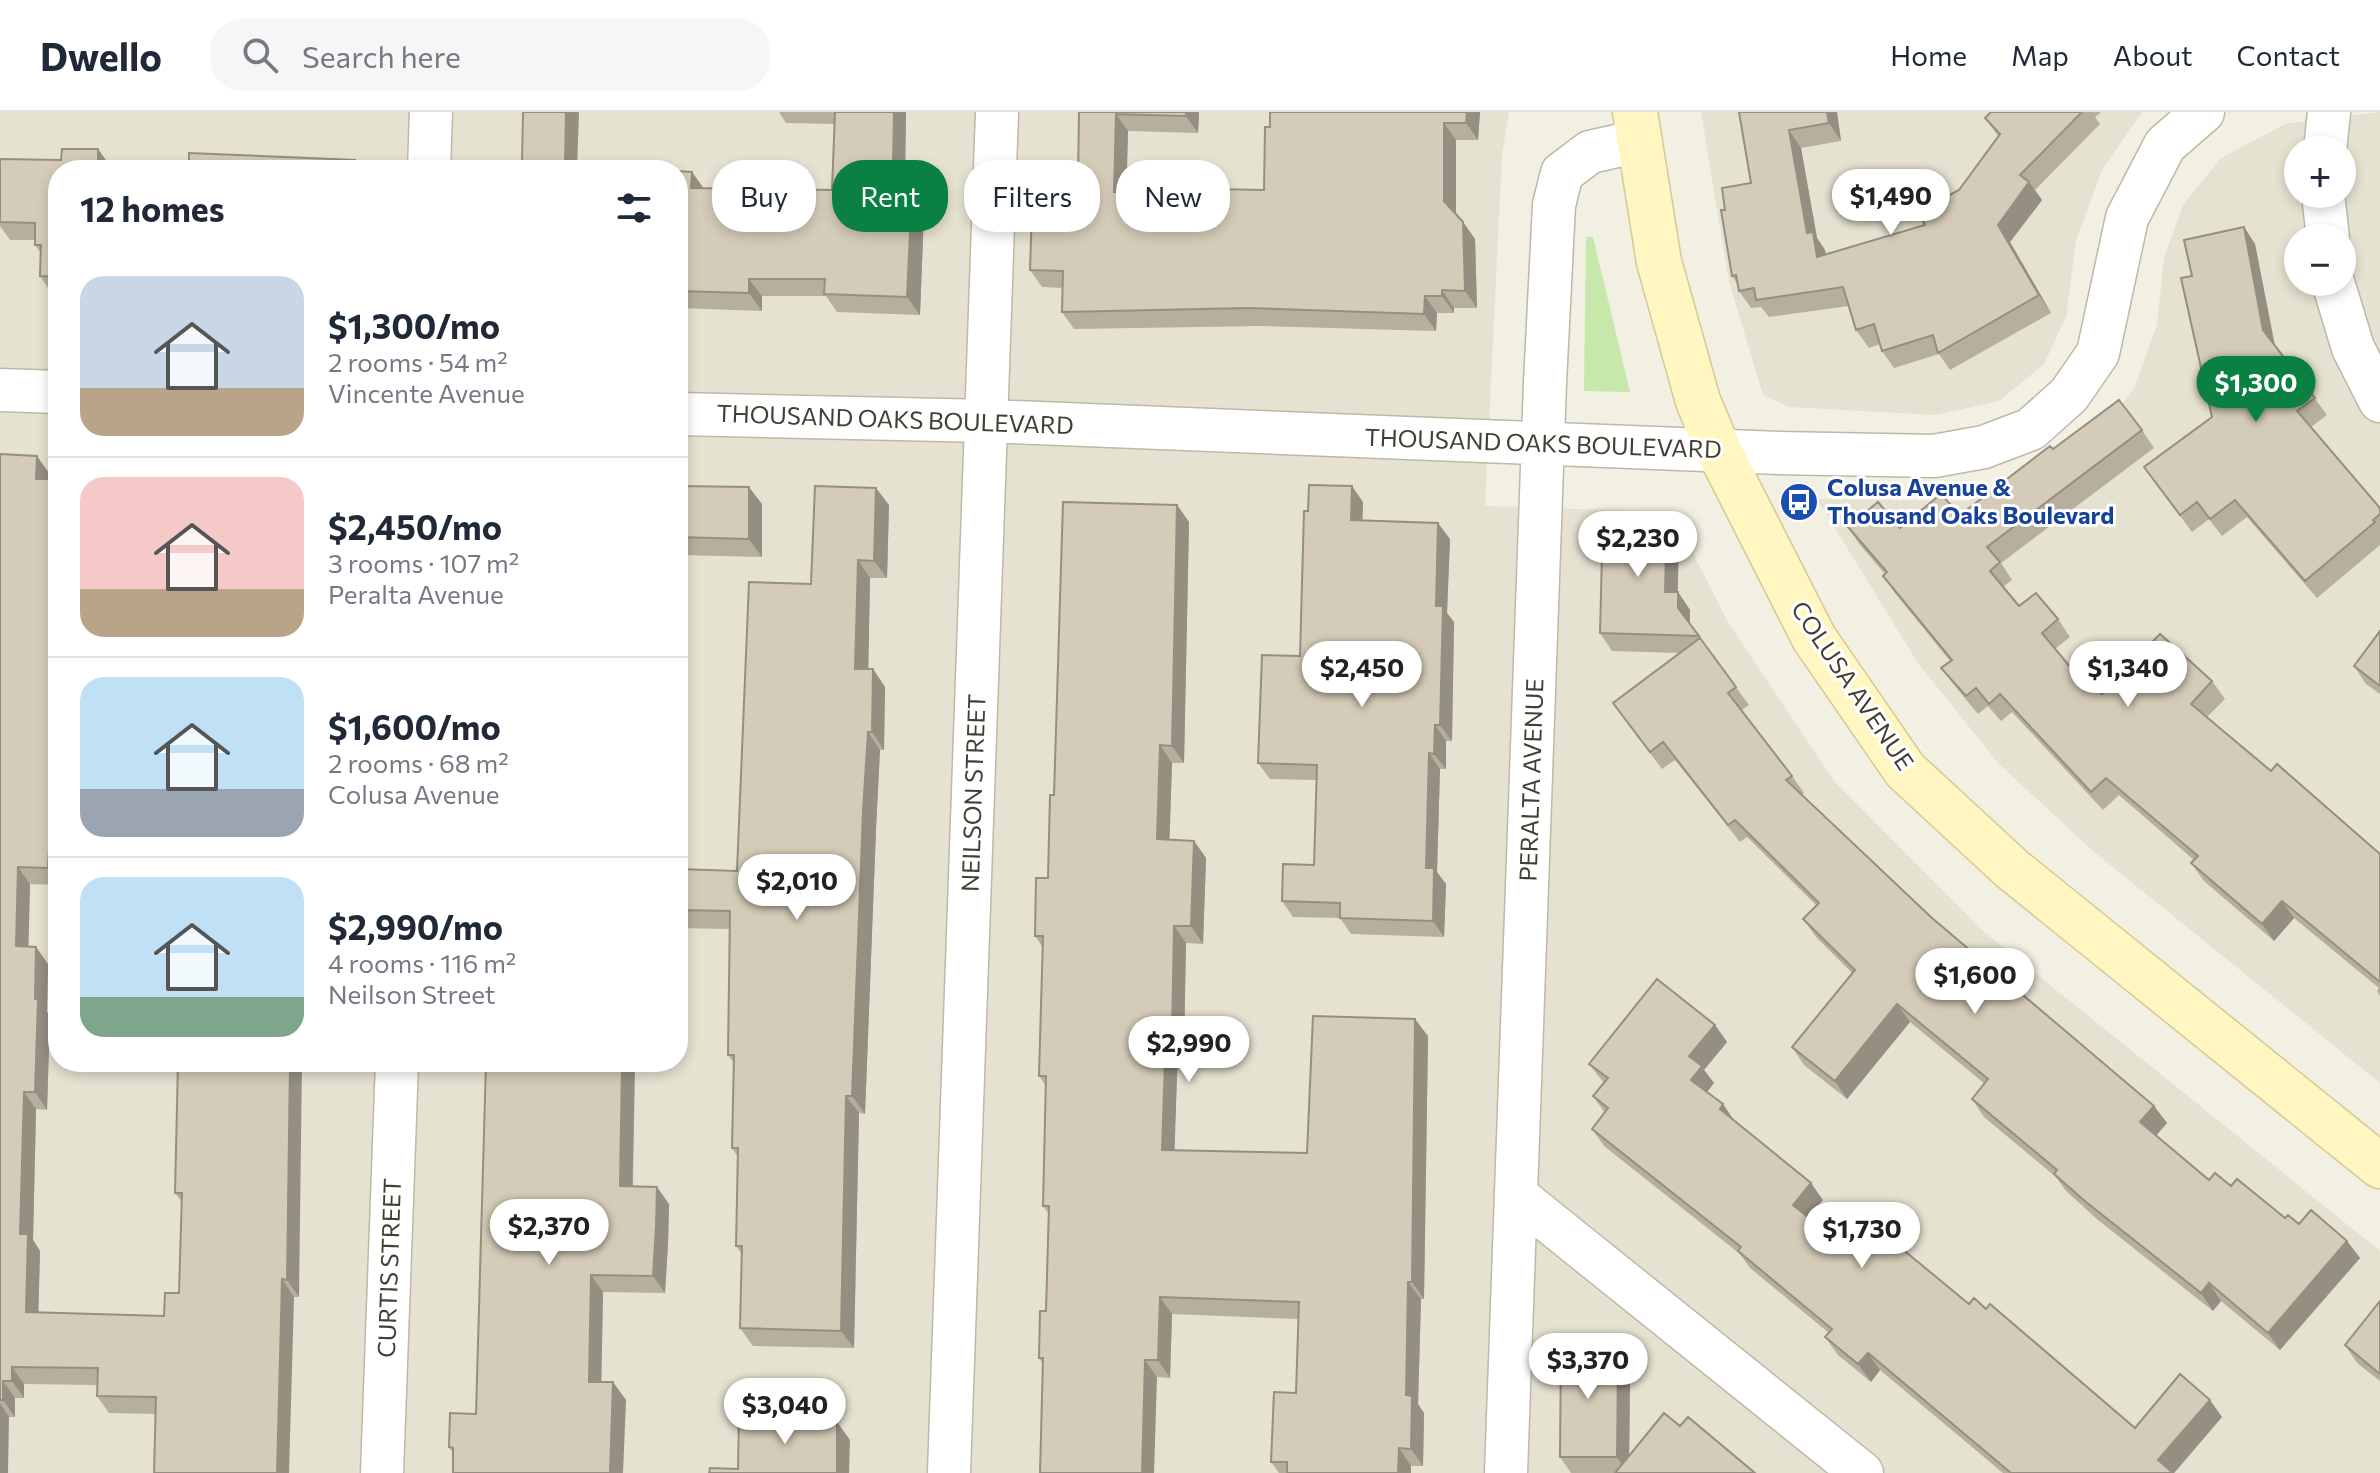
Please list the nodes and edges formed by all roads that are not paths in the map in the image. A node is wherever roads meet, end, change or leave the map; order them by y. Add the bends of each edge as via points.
1 (431, 112) edge
2 (997, 112) edge
3 (2203, 112) edge
4 (2329, 112) edge
5 (1637, 126) edge
6 (2326, 136) edge
7 (429, 160) edge
8 (2337, 296) edge
9 (0, 390) edge
10 (48, 392) edge
11 (2380, 401) edge
12 (688, 414) edge
13 (988, 421) junction
14 (1543, 444) junction
15 (1719, 451) junction
16 (397, 1072) edge
17 (2380, 1166) edge
18 (1517, 1196) junction
19 (382, 1473) edge
20 (949, 1473) edge
21 (1506, 1473) edge
22 (1862, 1473) edge

1 - 7 street
2 - 13 street, NEILSON STREET
3 - 15 street, THOUSAND OAKS BOULEVARD via 2165,145 2127,218 2098,353 2069,395 2031,429 1984,447 1934,456
4 - 6 street
5 - 14 street, PERALTA AVENUE via 1562,173 1554,205
5 - 15 street, COLUSA AVENUE via 1659,262 1698,401
8 - 11 street via 2353,348
9 - 10 street
12 - 13 street, THOUSAND OAKS BOULEVARD
13 - 14 street, THOUSAND OAKS BOULEVARD
13 - 20 street, NEILSON STREET
14 - 15 street, THOUSAND OAKS BOULEVARD
14 - 18 street, PERALTA AVENUE
15 - 17 street, COLUSA AVENUE via 1814,638 1905,770 2012,869
16 - 19 street, CURTIS STREET
18 - 21 street, PERALTA AVENUE
18 - 22 street

